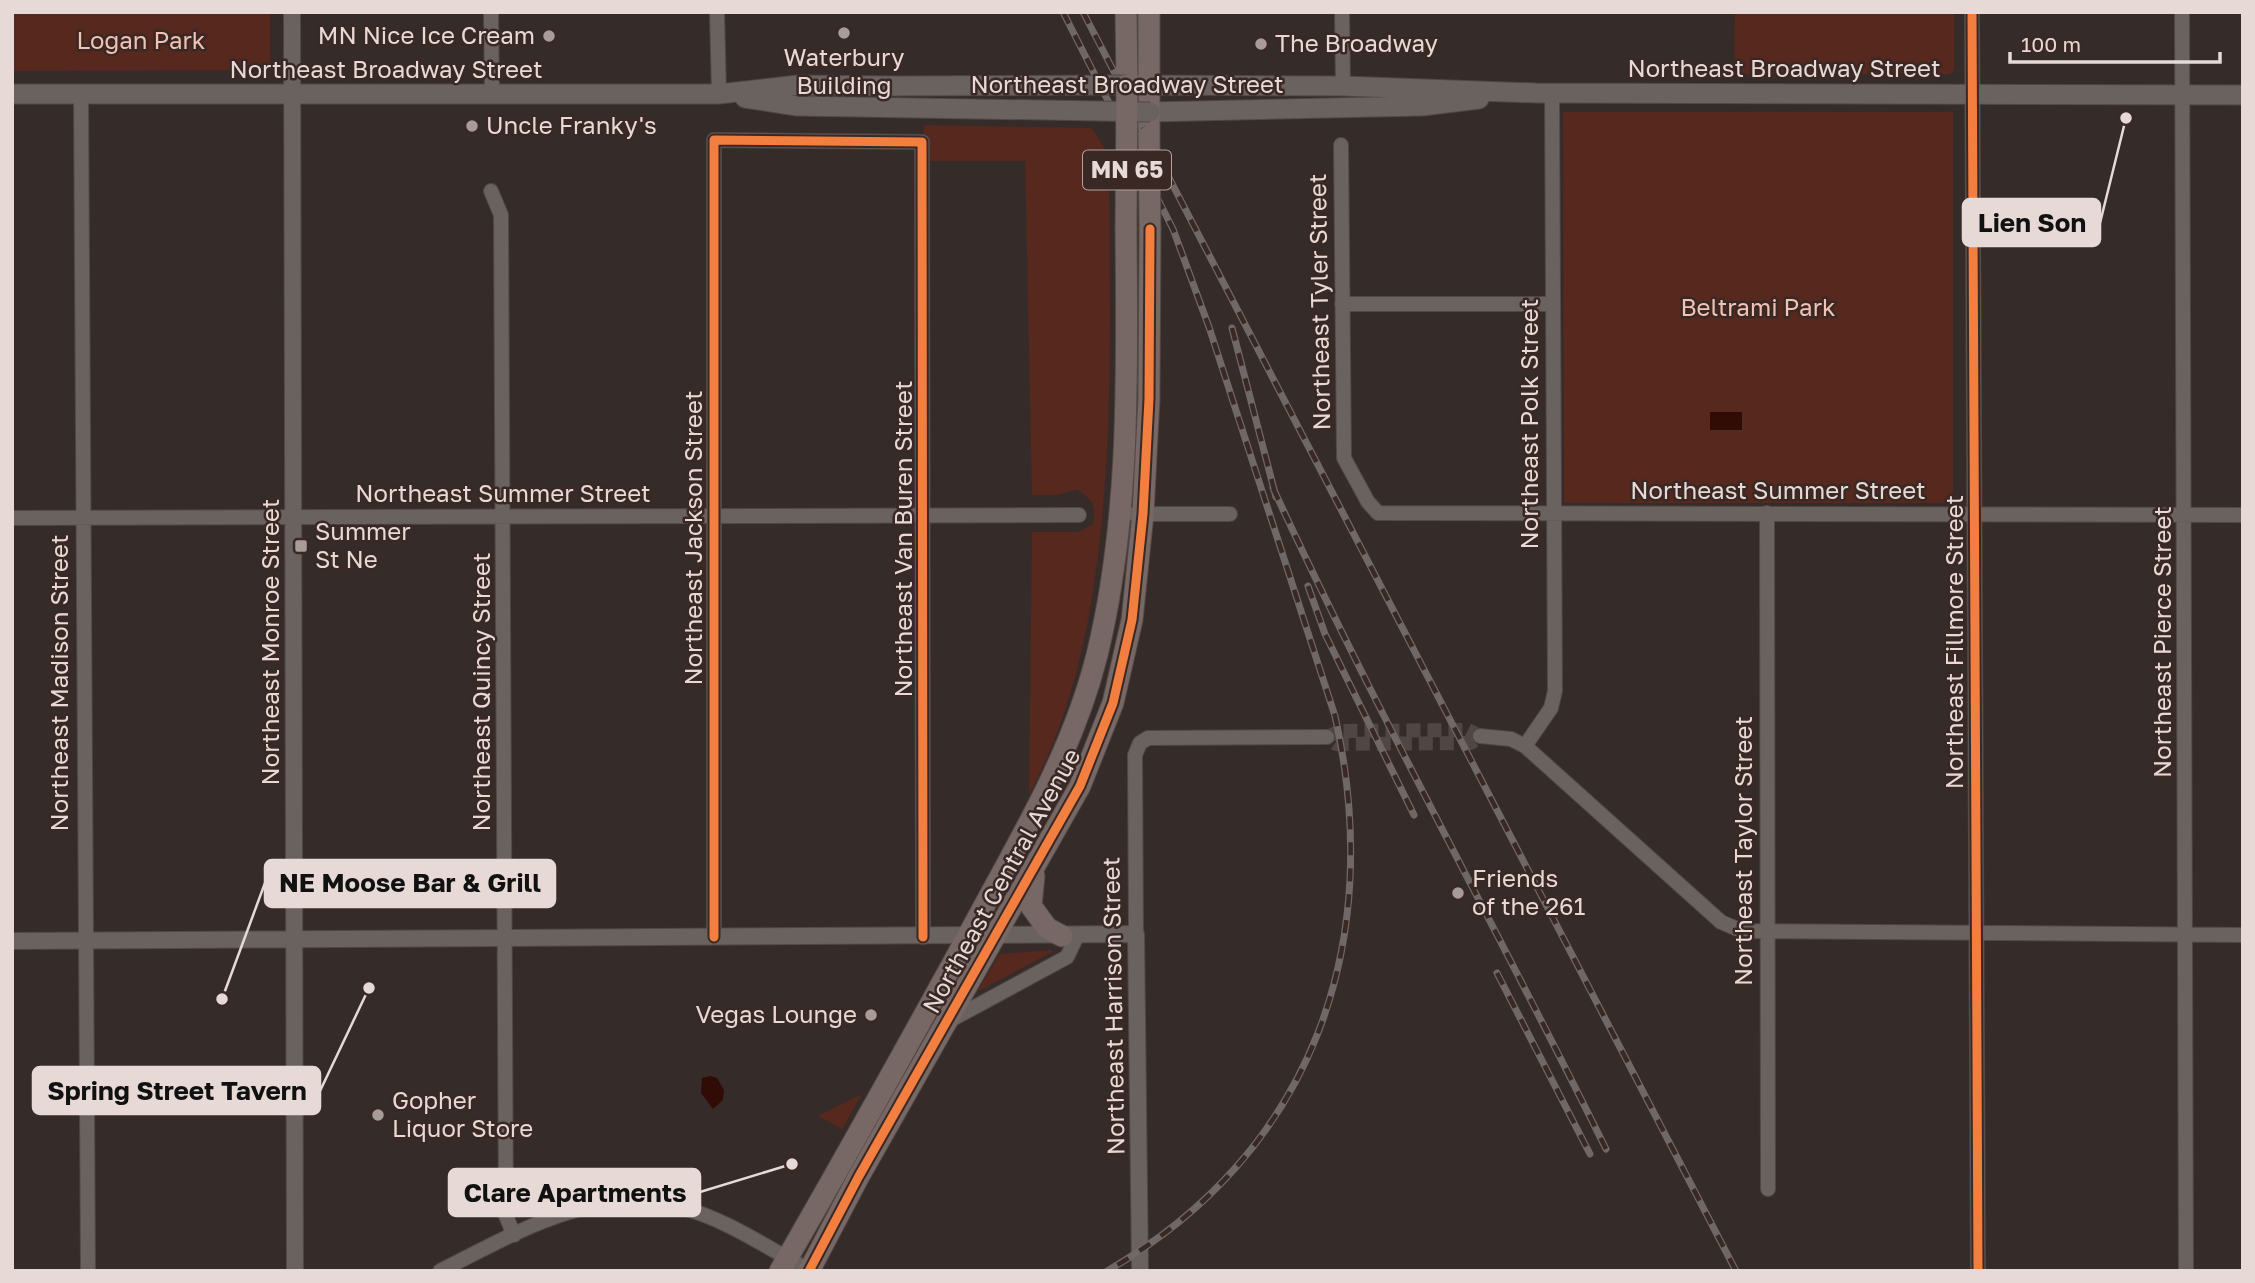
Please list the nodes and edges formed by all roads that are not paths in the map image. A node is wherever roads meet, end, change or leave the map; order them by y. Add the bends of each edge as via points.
1 (292, 12) edge
2 (491, 12) edge
3 (717, 12) edge
4 (1126, 12) edge
5 (1149, 12) edge
6 (1342, 12) edge
7 (1972, 12) edge
8 (2182, 12) edge
9 (1127, 85) junction
10 (1150, 85) junction
11 (1343, 86) junction
12 (1544, 93) junction
13 (12, 94) edge
14 (292, 94) junction
15 (492, 94) junction
16 (719, 94) junction
17 (81, 95) junction
18 (1972, 95) junction
19 (2181, 95) junction
20 (2243, 95) edge
21 (1127, 112) junction
22 (1150, 112) junction
23 (922, 142) joint
24 (1341, 145) dead end
25 (491, 191) dead end
26 (1342, 304) junction
27 (1553, 304) junction
28 (1344, 458) joint
29 (1767, 513) junction
30 (1079, 514) dead end
31 (1119, 514) junction
32 (1143, 514) junction
33 (1230, 514) dead end
34 (1554, 514) junction
35 (1974, 514) junction
36 (2185, 514) junction
37 (924, 515) junction
38 (2243, 515) edge
39 (504, 516) junction
40 (713, 516) junction
41 (294, 517) junction
42 (12, 518) edge
43 (82, 518) junction
44 (1480, 736) tunnel mouth
45 (1326, 737) dead end
46 (1525, 747) junction
47 (1041, 858) junction
48 (1136, 934) junction
49 (1767, 934) junction
50 (1976, 935) junction
51 (2186, 935) junction
52 (2243, 935) edge
53 (1069, 936) junction
54 (506, 937) junction
55 (714, 937) junction
56 (923, 937) junction
57 (967, 937) junction
58 (996, 937) junction
59 (294, 939) junction
60 (85, 940) junction
61 (12, 941) edge
62 (946, 1023) junction
63 (1768, 1189) dead end
64 (514, 1235) junction
65 (784, 1265) edge
66 (809, 1270) edge
67 (88, 1271) edge
68 (295, 1271) edge
69 (440, 1271) edge
70 (1140, 1271) edge
71 (1978, 1271) edge
72 (2186, 1271) edge

1 - 14 street, Northeast Monroe Street
2 - 15 street
3 - 16 street
4 - 9 main road, Northeast Central Avenue / MN 65
5 - 10 main road, Northeast Central Avenue / MN 65
6 - 11 street
7 - 18 street, Northeast Fillmore Street
8 - 19 street, Northeast Pierce Street
9 - 10 main road, Northeast Broadway Street
9 - 16 main road, Northeast Broadway Street, bridge via 798,85
9 - 21 main road, Northeast Central Avenue / MN 65, bridge
10 - 11 main road, Northeast Broadway Street
10 - 22 main road, Northeast Central Avenue / MN 65
11 - 12 main road, Northeast Broadway Street
12 - 18 main road, Northeast Broadway Street
12 - 22 main road, Northeast Broadway Street via 1422,106
12 - 27 street, Northeast Polk Street
13 - 17 main road, Northeast Broadway Street
14 - 15 main road, Northeast Broadway Street
14 - 17 main road, Northeast Broadway Street
14 - 41 street, Northeast Monroe Street
15 - 16 main road, Northeast Broadway Street
16 - 21 main road, Northeast Broadway Street, bridge via 797,106
17 - 43 street, Northeast Madison Street
18 - 19 main road, Northeast Broadway Street
18 - 35 street, Northeast Fillmore Street
19 - 20 main road, Northeast Broadway Street
19 - 36 street, Northeast Pierce Street
21 - 22 main road, Northeast Broadway Street, bridge
21 - 31 main road, Northeast Central Avenue / MN 65, bridge via 1126,398
22 - 32 main road, Northeast Central Avenue / MN 65, bridge via 1149,399
23 - 37 street, Northeast Van Buren Street
23 - 40 street, Northeast Jackson Street via 713,140
24 - 26 street, Northeast Tyler Street
25 - 39 street, Northeast Quincy Street via 501,215
26 - 27 street
26 - 28 street, Northeast Tyler Street
27 - 34 street, Northeast Polk Street
28 - 34 street, Northeast Summer Street via 1378,513
29 - 34 street, Northeast Summer Street
29 - 35 street, Northeast Summer Street
29 - 49 street, Northeast Taylor Street
30 - 37 street, Northeast Summer Street
31 - 32 street
31 - 57 main road, Northeast Central Avenue / MN 65 via 1105,620 1075,727 1043,800
32 - 33 street
32 - 47 main road, Northeast Central Avenue / MN 65 via 1132,620 1113,704 1080,786
34 - 46 street, Northeast Polk Street via 1555,691 1551,708
35 - 36 street, Northeast Summer Street
35 - 50 street, Northeast Fillmore Street
36 - 38 street, Northeast Summer Street
36 - 51 street, Northeast Pierce Street
37 - 40 street, Northeast Summer Street
37 - 56 street, Northeast Van Buren Street
39 - 40 street, Northeast Summer Street
39 - 41 street, Northeast Summer Street
39 - 54 street, Northeast Quincy Street
40 - 55 street, Northeast Jackson Street
41 - 43 street, Northeast Summer Street
41 - 59 street, Northeast Monroe Street
42 - 43 street, Northeast Summer Street
43 - 60 street, Northeast Madison Street
44 - 46 street via 1511,739
45 - 48 street, Northeast Harrison Street via 1148,738 1140,743 1135,755
46 - 49 street via 1721,922 1748,933
47 - 53 main road via 1031,906 1047,928
47 - 58 main road, Northeast Central Avenue / MN 65
48 - 53 street
48 - 70 street, Northeast Harrison Street
49 - 50 street
49 - 63 street, Northeast Taylor Street
50 - 51 street
50 - 71 street, Northeast Fillmore Street
51 - 52 street
51 - 72 street, Northeast Pierce Street
53 - 58 street
53 - 62 street via 1067,957
54 - 55 street
54 - 59 street
54 - 64 street, Northeast Quincy Street via 506,1216
55 - 56 street
56 - 57 street
57 - 58 street
57 - 65 main road, Northeast Central Avenue / MN 65
58 - 62 main road, Northeast Central Avenue / MN 65
59 - 60 street
59 - 68 street, Northeast Monroe Street
60 - 61 street
60 - 67 street, Northeast Madison Street
62 - 66 main road, Northeast Central Avenue / MN 65
64 - 65 street via 591,1206 657,1203 713,1219
64 - 69 street
65 - 66 street

